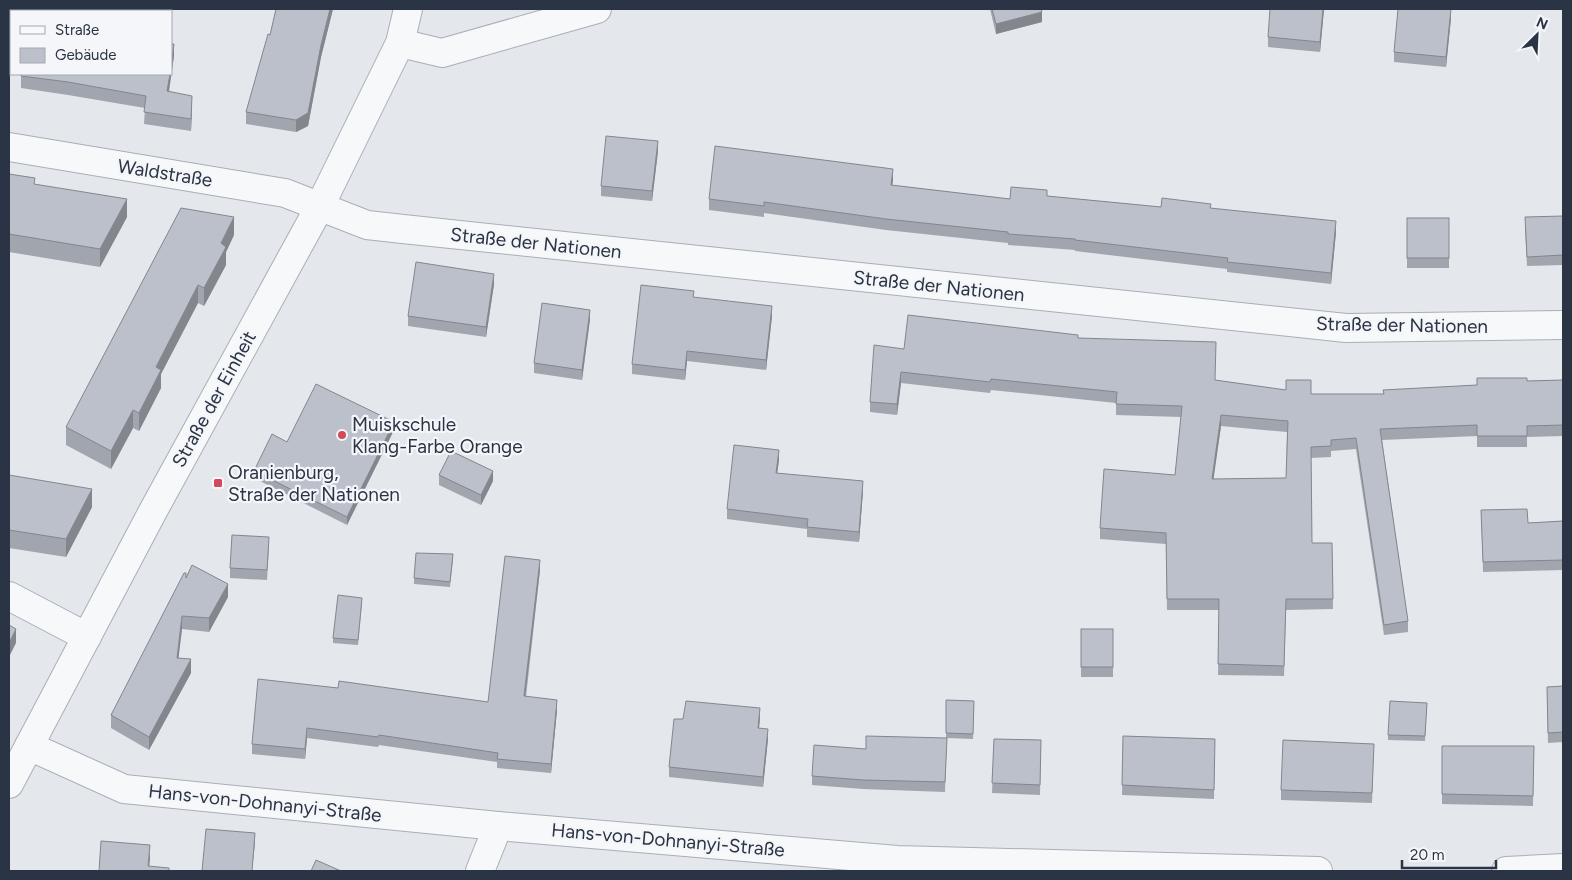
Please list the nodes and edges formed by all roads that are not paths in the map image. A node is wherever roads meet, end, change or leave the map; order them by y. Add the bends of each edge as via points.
1 (408, 9) edge
2 (597, 9) edge
3 (400, 43) junction
4 (9, 147) edge
5 (320, 206) junction
6 (1563, 325) edge
7 (9, 596) edge
8 (87, 636) junction
9 (29, 746) junction
10 (9, 784) edge
11 (498, 826) junction
12 (896, 866) edge
13 (1563, 868) edge
14 (1119, 869) edge
15 (480, 871) edge
16 (1318, 871) edge
17 (1506, 871) edge

1 - 3 street, Straße der Einheit
2 - 3 street via 442,53
3 - 5 street, Straße der Einheit
4 - 5 street, Waldstraße via 286,193
5 - 6 street, Straße der Nationen via 367,224 404,229 1346,328
5 - 8 street, Straße der Einheit
7 - 8 street
8 - 9 street, Straße der Einheit
9 - 10 street, Straße der Einheit
9 - 11 street, Hans-von-Dohnanyi-Straße via 124,789
11 - 12 street, Hans-von-Dohnanyi-Straße
11 - 15 street
12 - 14 street, Hans-von-Dohnanyi-Straße
13 - 17 street
14 - 16 street, Hans-von-Dohnanyi-Straße

